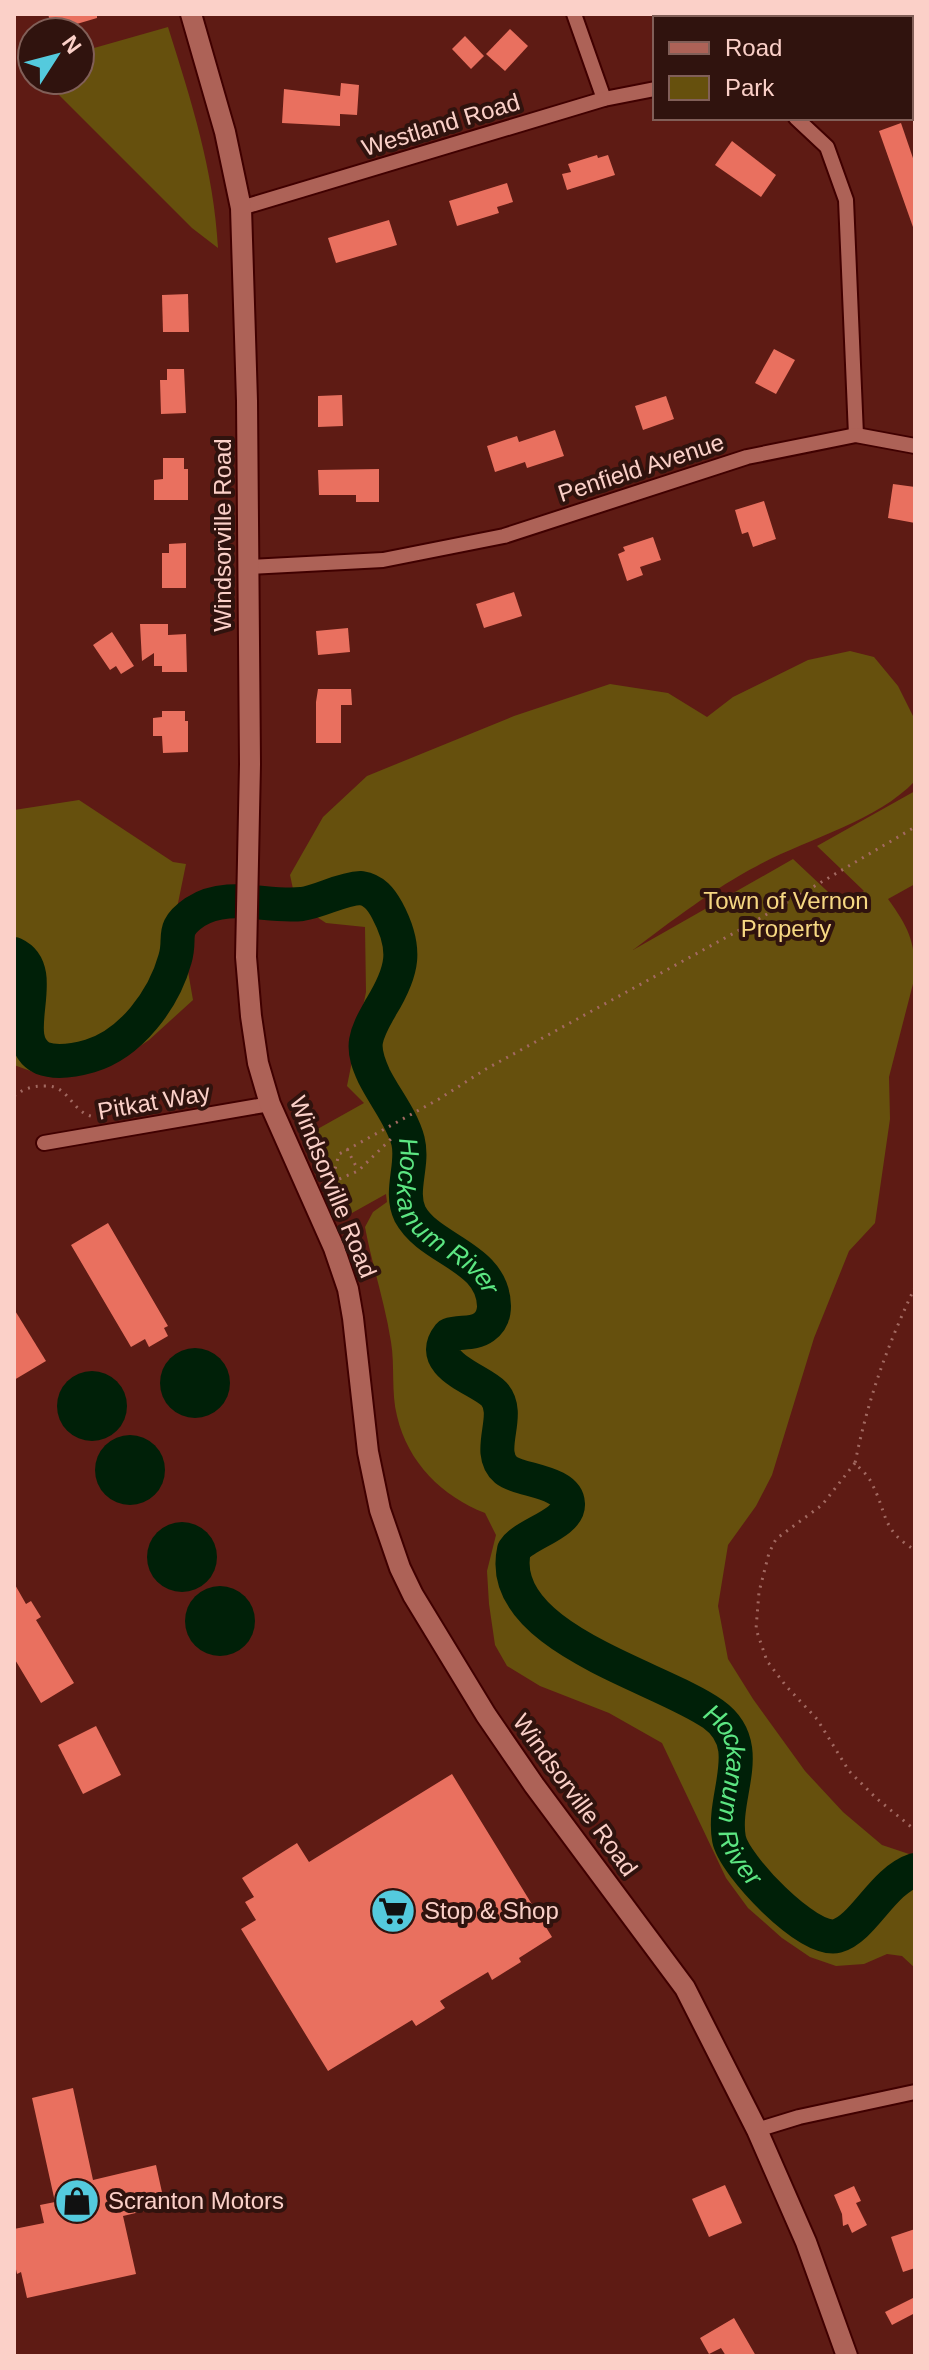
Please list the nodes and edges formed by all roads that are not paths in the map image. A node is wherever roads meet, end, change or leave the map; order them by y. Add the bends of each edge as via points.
1 (191, 14) edge
2 (574, 14) edge
3 (653, 89) edge
4 (604, 99) junction
5 (798, 120) edge
6 (241, 208) junction
7 (856, 435) junction
8 (915, 446) edge
9 (249, 567) junction
10 (270, 1104) junction
11 (44, 1143) dead end
12 (915, 2092) edge
13 (757, 2130) junction
14 (847, 2356) edge

1 - 6 main road, Windsorville Road
2 - 4 street
3 - 4 street, Westland Road
4 - 6 street, Westland Road
5 - 7 street via 827,147 846,200
6 - 9 main road, Windsorville Road
7 - 8 street, Penfield Avenue
7 - 9 street, Penfield Avenue via 747,457 504,536 383,560
9 - 10 main road, Windsorville Road via 247,922 251,1016
10 - 11 street, Pitkat Way
10 - 13 main road, Windsorville Road via 348,1289 368,1452 380,1510 406,1581 486,1715 685,1988
12 - 13 street
13 - 14 main road, Windsorville Road via 806,2242

